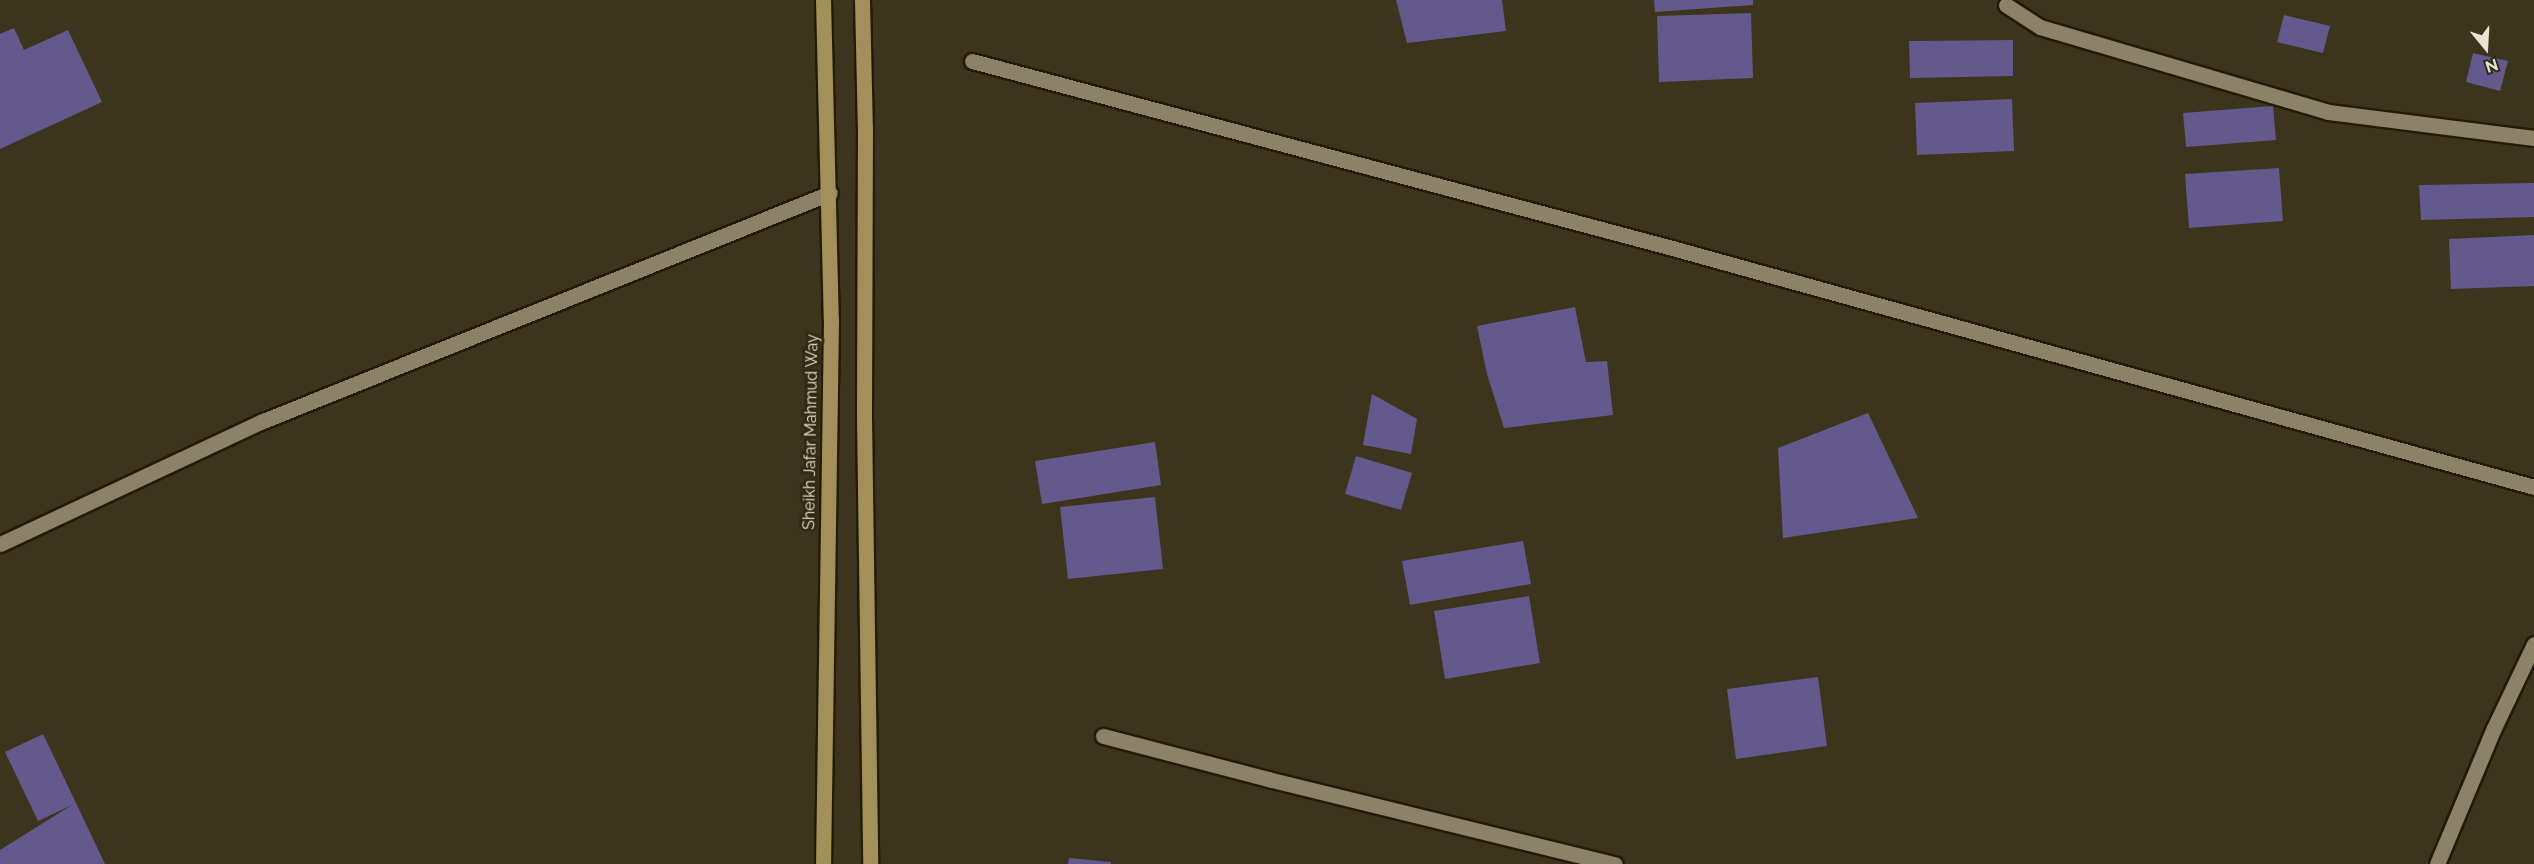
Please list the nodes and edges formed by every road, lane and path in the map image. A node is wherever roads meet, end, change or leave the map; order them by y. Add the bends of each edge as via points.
1 (823, 0) edge
2 (862, 0) edge
3 (2006, 5) dead end
4 (972, 61) dead end
5 (2534, 138) edge
6 (830, 193) junction
7 (2534, 487) edge
8 (0, 544) edge
9 (2534, 644) edge
10 (1103, 736) dead end
11 (824, 864) edge
12 (870, 864) edge
13 (1615, 864) edge
14 (2437, 864) edge

1 - 6 main road, Sheikh Jafar Mahmud Way
2 - 12 main road
3 - 5 street via 2040,27 2328,112
4 - 7 street via 1665,246
6 - 8 street via 263,421
6 - 11 main road, Sheikh Jafar Mahmud Way
9 - 14 street
10 - 13 street

